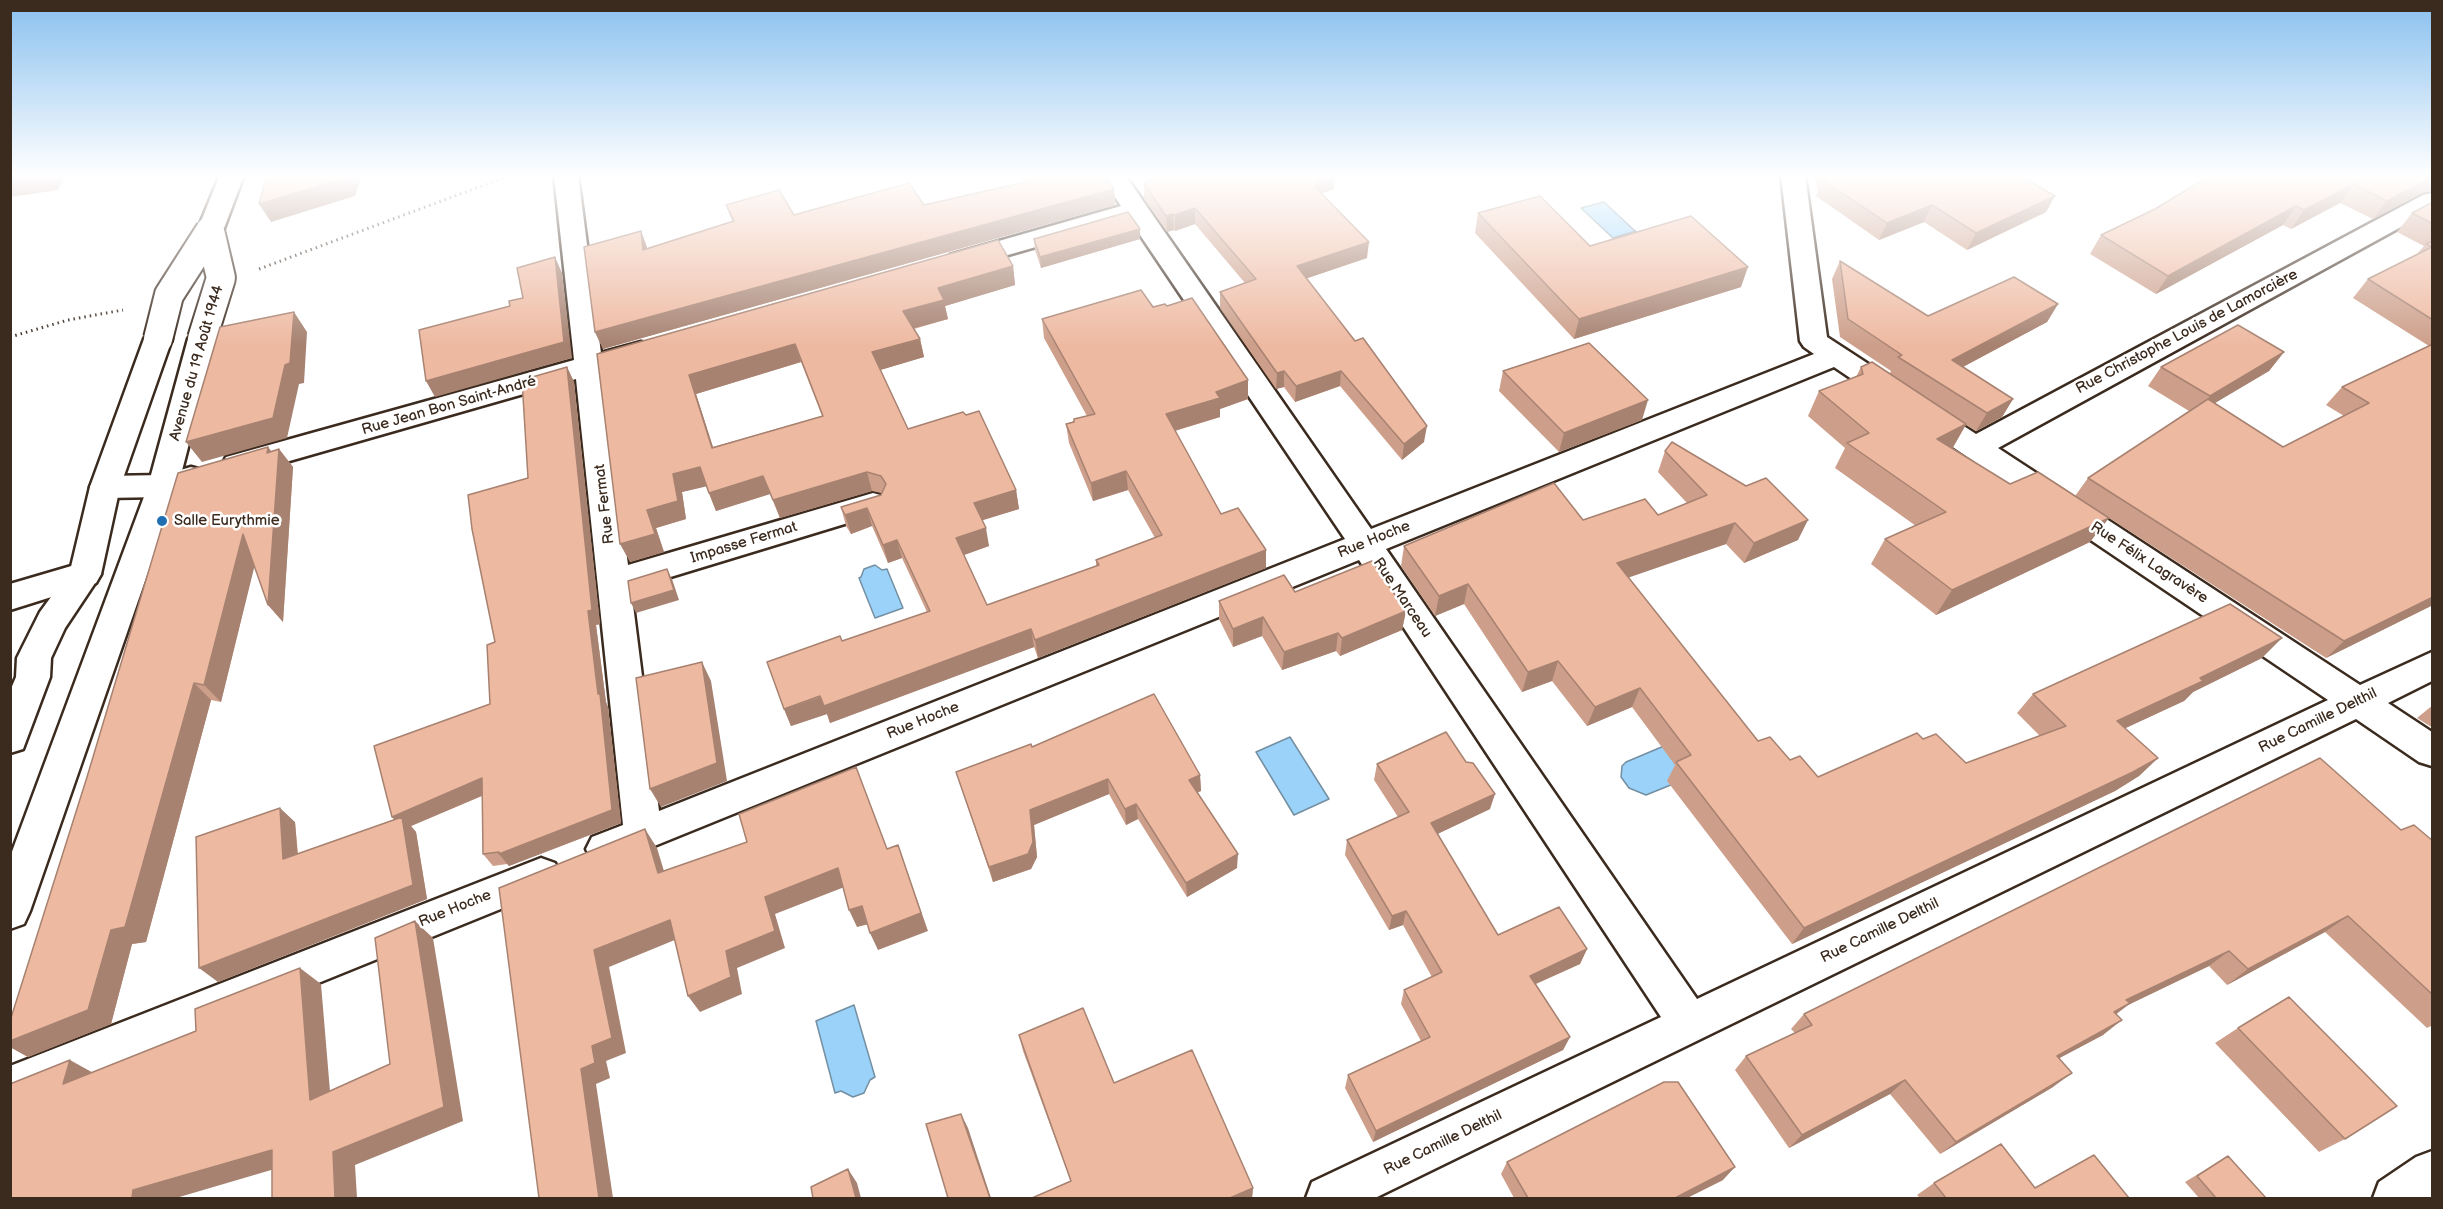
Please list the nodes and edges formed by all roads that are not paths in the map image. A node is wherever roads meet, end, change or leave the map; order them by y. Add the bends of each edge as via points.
1 (210, 231) joint
2 (573, 231) edge
3 (1062, 231) edge
4 (1151, 231) edge
5 (1800, 231) edge
6 (2375, 231) edge
7 (931, 269) edge
8 (668, 344) edge
9 (1835, 356) junction
10 (589, 366) junction
11 (1974, 448) junction
12 (163, 486) junction
13 (105, 487) junction
14 (873, 504) edge
15 (1365, 544) junction
16 (85, 574) junction
17 (614, 582) junction
18 (10, 597) edge
19 (2433, 666) edge
20 (2358, 701) junction
21 (10, 738) edge
22 (2433, 752) edge
23 (643, 833) junction
24 (10, 911) edge
25 (1689, 1023) junction
26 (10, 1087) edge
27 (2433, 1173) edge
28 (1328, 1198) edge
29 (2395, 1198) edge

1 - 12 street, Avenue du 19 Août 1944, bridge via 221,278
1 - 13 street, bridge via 169,295 158,339
2 - 10 street, Rue Fermat
3 - 7 street
4 - 15 street, Rue Marceau
5 - 9 street, Rue Félix Lagravère via 1814,340
6 - 11 street, Rue Christophe Louis de Lamorcière
8 - 10 street, Rue Jean Bon Saint-André
9 - 11 street, Rue Félix Lagravère
9 - 15 street, Rue Hoche
10 - 12 street, Rue Jean Bon Saint-André
10 - 17 street, Rue Fermat
11 - 20 street, Rue Félix Lagravère
12 - 13 street, Rue Jean Bon Saint-André
12 - 24 street, Avenue du 19 Août 1944
13 - 16 street
14 - 17 street, Impasse Fermat
15 - 23 street, Rue Hoche
15 - 25 street, Rue Marceau
16 - 18 street
16 - 21 street via 52,621 34,658 33,676
17 - 23 street, Rue Fermat
19 - 20 street, Rue Camille Delthil
20 - 22 street, Rue Félix Lagravère
20 - 25 street, Rue Camille Delthil
23 - 26 street, Rue Hoche
25 - 28 street, Rue Camille Delthil
27 - 29 street

